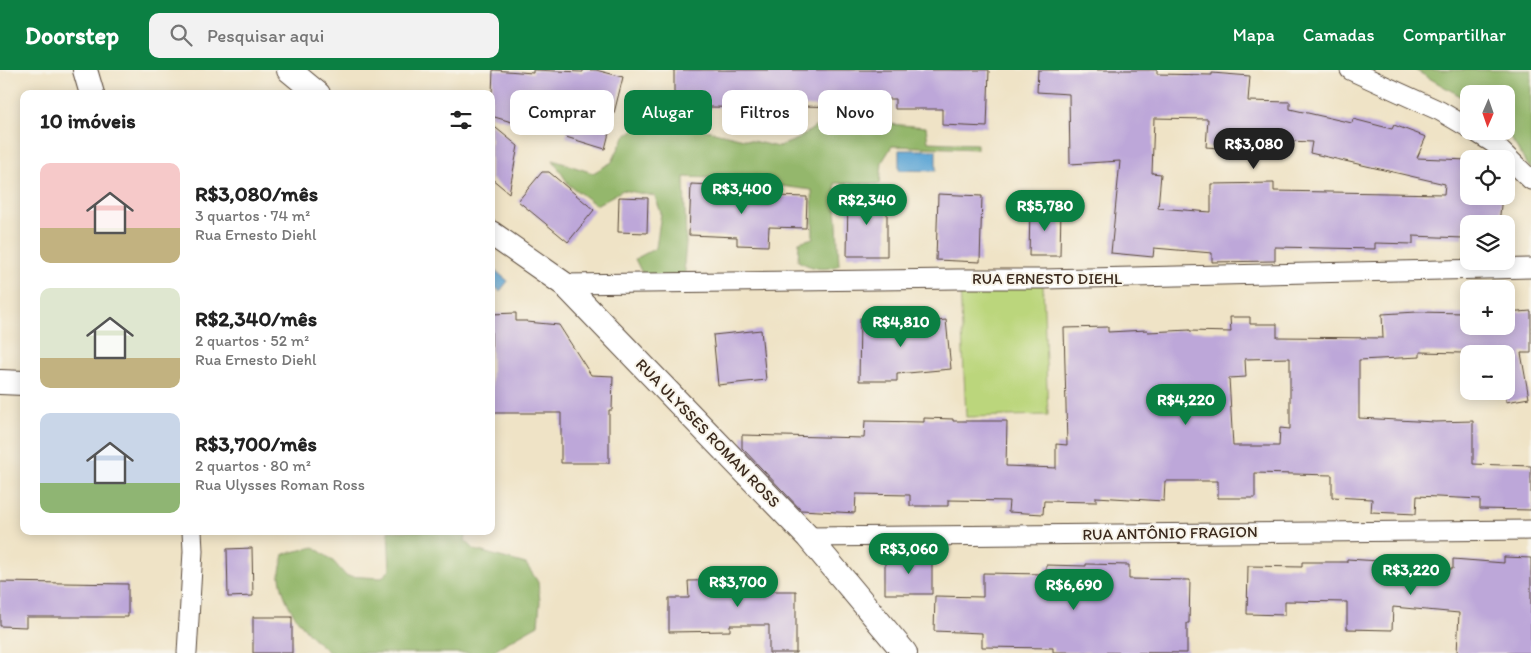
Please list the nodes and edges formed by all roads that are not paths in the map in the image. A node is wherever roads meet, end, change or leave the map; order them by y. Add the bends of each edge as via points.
1 (84, 70) edge
2 (289, 70) edge
3 (1350, 70) edge
4 (91, 90) edge
5 (313, 90) edge
6 (1460, 123) edge
7 (1488, 140) edge
8 (1531, 180) edge
9 (495, 236) edge
10 (1531, 268) edge
11 (564, 284) junction
12 (0, 382) edge
13 (20, 383) edge
14 (1531, 530) edge
15 (192, 535) edge
16 (808, 537) junction
17 (187, 653) edge
18 (905, 653) edge

1 - 4 street
2 - 5 street
3 - 6 street
7 - 8 street
9 - 11 street, RUA ULYSSES ROMAN ROSS
10 - 11 street, RUA ERNESTO DIEHL via 1044,279
11 - 16 street, RUA ULYSSES ROMAN ROSS
12 - 13 street
14 - 16 street, RUA ANTÔNIO FRAGION
15 - 17 street
16 - 18 street, RUA ULYSSES ROMAN ROSS

